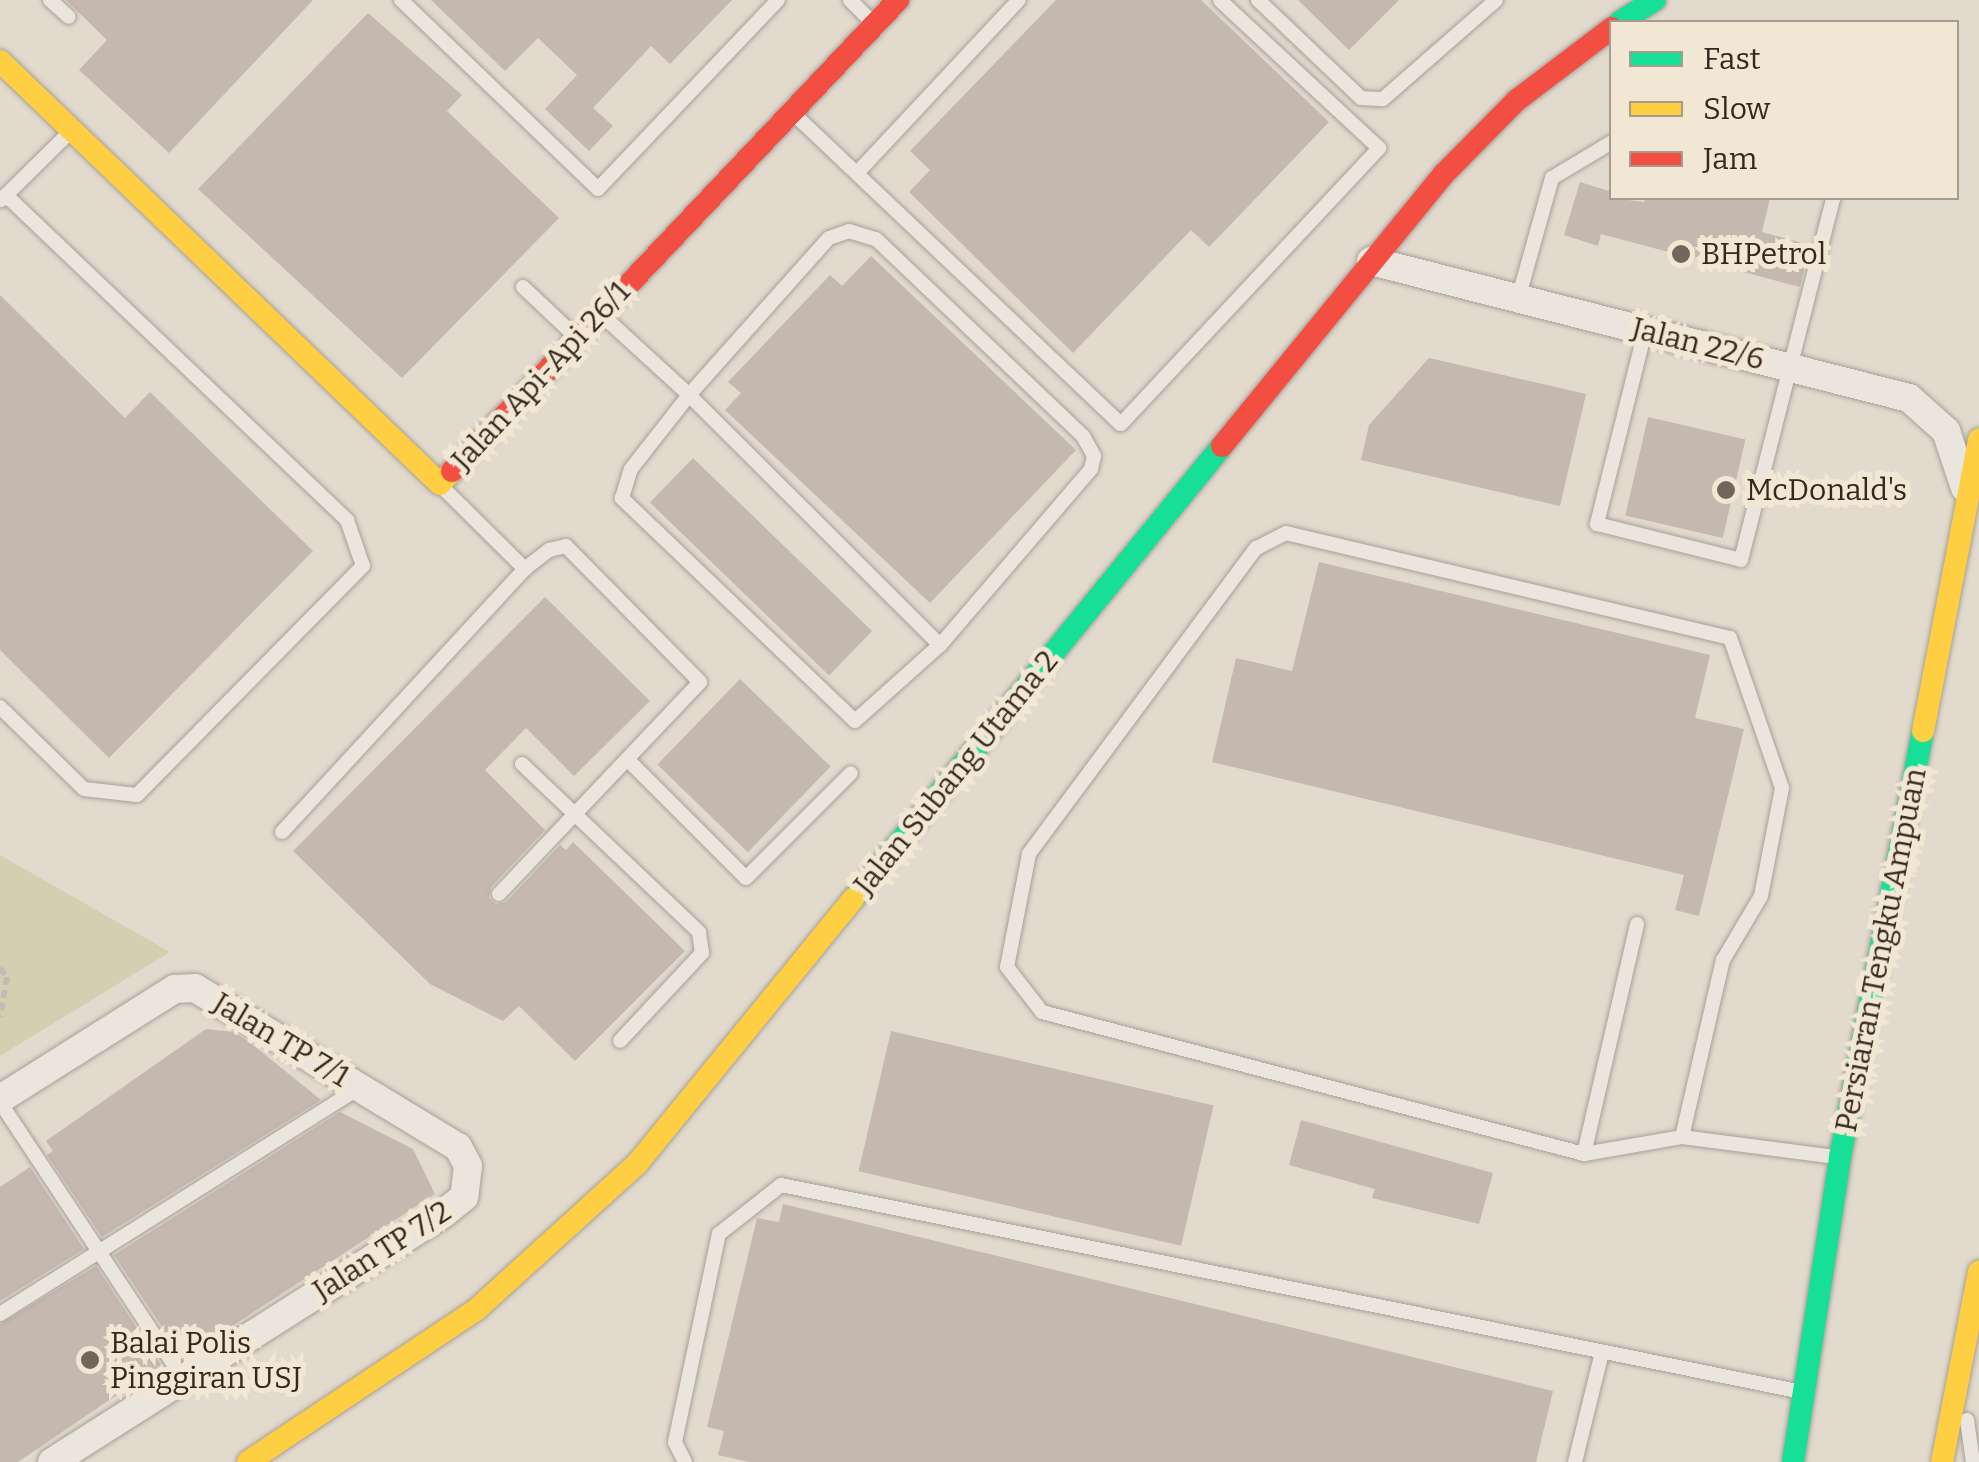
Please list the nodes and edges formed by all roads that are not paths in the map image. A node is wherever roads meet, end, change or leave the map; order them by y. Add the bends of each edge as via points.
1 (50, 0) edge
2 (401, 0) edge
3 (778, 0) edge
4 (850, 0) edge
5 (898, 0) edge
6 (1019, 0) edge
7 (1220, 0) edge
8 (1258, 0) edge
9 (1496, 0) edge
10 (1656, 0) edge
11 (69, 17) dead end
12 (1623, 20) edge
13 (875, 24) junction
14 (1609, 30) edge
15 (0, 62) edge
16 (792, 112) junction
17 (72, 130) junction
18 (1609, 144) edge
19 (857, 173) junction
20 (3, 198) edge
21 (1832, 200) edge
22 (1370, 262) junction
23 (523, 286) dead end
24 (1518, 299) junction
25 (600, 314) junction
26 (1645, 331) junction
27 (576, 338) junction
28 (1788, 367) junction
29 (690, 395) junction
30 (1979, 439) edge
31 (440, 484) junction
32 (1968, 498) junction
33 (525, 569) junction
34 (940, 645) junction
35 (0, 707) edge
36 (626, 759) junction
37 (522, 764) dead end
38 (850, 773) dead end
39 (574, 816) junction
40 (282, 832) dead end
41 (499, 894) dead end
42 (1637, 924) dead end
43 (620, 1041) dead end
44 (359, 1088) junction
45 (0, 1101) edge
46 (1682, 1137) junction
47 (458, 1147) joint
48 (1584, 1154) junction
49 (1840, 1158) junction
50 (98, 1252) junction
51 (1979, 1272) edge
52 (0, 1314) edge
53 (1602, 1352) junction
54 (1960, 1370) junction
55 (183, 1379) junction
56 (1802, 1392) junction
57 (52, 1462) edge
58 (248, 1462) edge
59 (686, 1462) edge
60 (1576, 1462) edge
61 (1793, 1462) edge
62 (1942, 1462) edge
63 (1973, 1462) edge

1 - 11 lane
2 - 3 lane via 598,189
4 - 13 lane
5 - 13 main road, Jalan Api-Api 26/1
6 - 19 lane
7 - 19 lane via 1380,148 1121,424
8 - 9 lane via 1361,98 1383,98
10 - 12 main road
13 - 16 main road, Jalan Api-Api 26/1
14 - 22 main road, Jalan Subang Utama 2 via 1517,100
15 - 17 main road, Jalan Api-Api 26/1
16 - 19 lane
16 - 25 main road, Jalan Api-Api 26/1
17 - 20 lane
17 - 31 main road, Jalan Api-Api 26/1
18 - 24 lane via 1552,178
20 - 35 lane via 347,520 363,566 137,795 84,788
21 - 28 lane
22 - 24 street, Jalan 22/6
22 - 58 main road, Jalan Subang Utama 2 via 637,1164 477,1309
23 - 27 lane
24 - 26 street, Jalan 22/6
25 - 27 main road, Jalan Api-Api 26/1
25 - 29 lane
26 - 28 street, Jalan 22/6
26 - 28 lane via 1598,524 1615,529 1740,560
27 - 31 main road, Jalan Api-Api 26/1
28 - 32 street, Jalan 22/6 via 1909,398 1946,431
29 - 34 lane
29 - 34 lane via 631,469 622,498 856,721
29 - 34 lane via 828,238 849,230 876,239 1083,436 1094,456 1091,469
30 - 32 main road, Persiaran Tengku Ampuan
31 - 33 lane
32 - 49 main road, Persiaran Tengku Ampuan
33 - 36 lane via 566,546 700,682
33 - 40 lane
36 - 38 lane via 746,878
36 - 39 lane
37 - 39 lane
39 - 41 lane
39 - 43 lane via 699,932 702,953
42 - 48 lane
44 - 45 street, Jalan TP 7/1 via 195,988 175,988
44 - 47 street, Jalan TP 7/1
44 - 50 lane
45 - 50 lane
46 - 48 lane
46 - 48 lane via 1723,960 1762,896 1782,788 1730,638 1286,534 1256,548 1029,854 1008,967 1042,1012
46 - 49 lane
47 - 55 street, Jalan TP 7/2 via 468,1166 464,1197
49 - 56 main road, Persiaran Tengku Ampuan
50 - 52 lane
50 - 55 lane
51 - 54 main road
53 - 56 lane
53 - 59 lane via 780,1185 719,1234 675,1442
53 - 60 lane
54 - 62 main road
54 - 63 lane
55 - 57 street, Jalan TP 7/2
56 - 61 main road, Persiaran Tengku Ampuan

